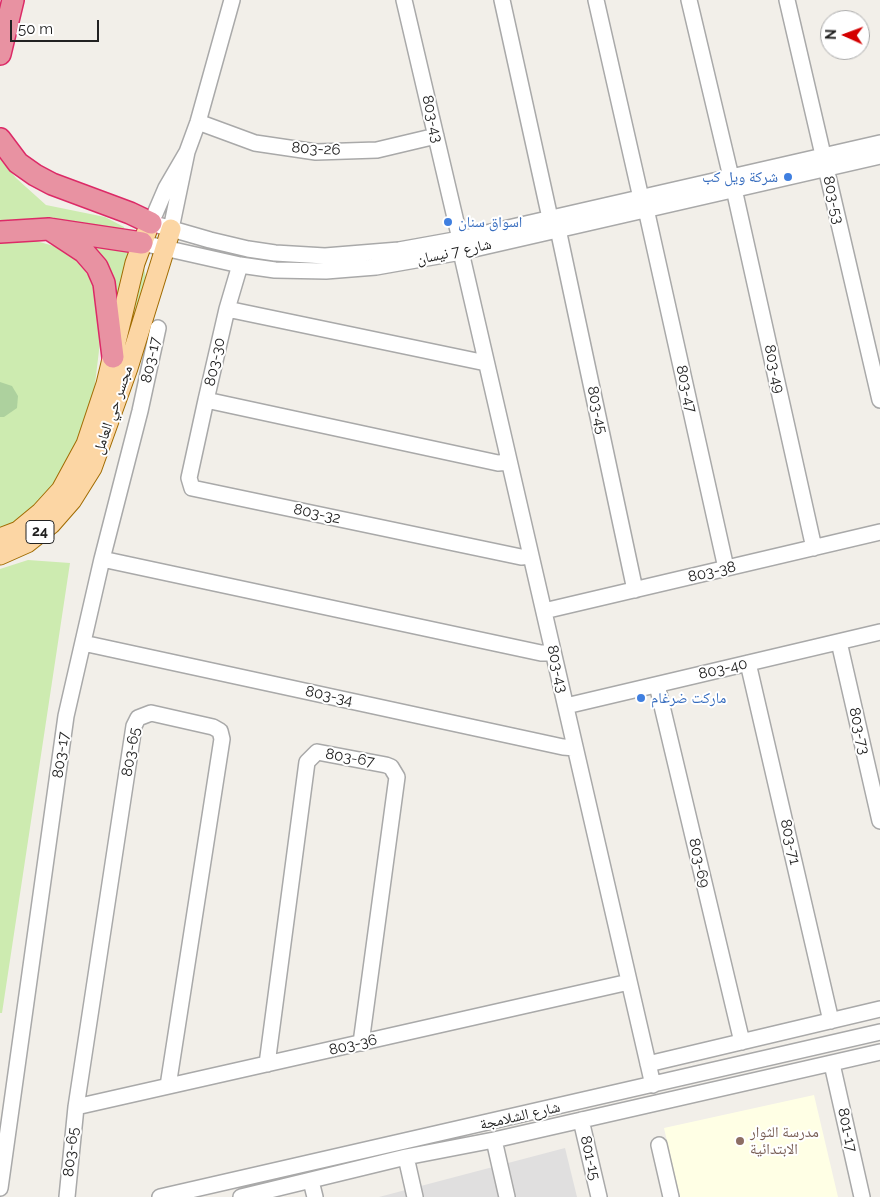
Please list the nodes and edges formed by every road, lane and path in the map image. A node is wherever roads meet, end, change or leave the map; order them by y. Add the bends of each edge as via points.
1 (13, 0) edge
2 (232, 0) edge
3 (404, 0) edge
4 (502, 0) edge
5 (596, 0) edge
6 (689, 0) edge
7 (787, 0) edge
8 (0, 54) edge
9 (198, 122) junction
10 (436, 136) junction
11 (0, 139) edge
12 (880, 143) edge
13 (187, 152) junction
14 (880, 156) edge
15 (825, 162) junction
16 (733, 183) junction
17 (643, 204) junction
18 (151, 223) junction
19 (554, 224) junction
20 (49, 229) junction
21 (171, 229) junction
22 (0, 232) edge
23 (142, 243) junction
24 (460, 245) junction
25 (165, 250) junction
26 (240, 266) junction
27 (227, 309) junction
28 (158, 328) dead end
29 (113, 357) junction
30 (486, 363) junction
31 (206, 400) junction
32 (880, 400) edge
33 (509, 462) junction
34 (67, 495) junction
35 (880, 532) edge
36 (0, 538) edge
37 (814, 548) junction
38 (0, 555) edge
39 (531, 556) junction
40 (102, 559) junction
41 (726, 568) junction
42 (635, 590) junction
43 (544, 612) junction
44 (880, 632) edge
45 (839, 642) junction
46 (83, 643) junction
47 (553, 653) junction
48 (748, 663) junction
49 (656, 685) junction
50 (566, 706) junction
51 (575, 748) junction
52 (880, 821) edge
53 (629, 982) junction
54 (880, 1009) edge
55 (831, 1020) junction
56 (880, 1032) edge
57 (742, 1042) junction
58 (361, 1043) junction
59 (880, 1052) edge
60 (266, 1064) junction
61 (648, 1064) junction
62 (832, 1064) junction
63 (653, 1085) junction
64 (168, 1086) junction
65 (76, 1107) junction
66 (581, 1120) junction
67 (494, 1140) junction
68 (659, 1145) dead end
69 (406, 1156) junction
70 (311, 1181) junction
71 (0, 1188) edge
72 (67, 1197) edge
73 (160, 1197) edge
74 (241, 1197) edge
75 (314, 1197) edge
76 (415, 1197) edge
77 (507, 1197) edge
78 (599, 1197) edge
79 (671, 1197) edge
80 (862, 1197) edge

1 - 8 highway
2 - 9 street
3 - 10 street, 803-43
4 - 19 street, 803-45
5 - 17 street, 803-47
6 - 16 street, 803-49
7 - 15 street, 803-53
9 - 10 street, 803-26 via 256,143 316,152 377,150
9 - 13 street
10 - 24 street, 803-43
11 - 18 highway via 18,163 35,175
12 - 15 street, شارع 7 نيسان
13 - 18 street
13 - 21 street
14 - 15 street, شارع 7 نيسان
15 - 16 street, شارع 7 نيسان
15 - 32 street, 803-53
16 - 17 street, شارع 7 نيسان
16 - 37 street, 803-49
17 - 19 street, شارع 7 نيسان
17 - 41 street, 803-47
18 - 21 street, شارع 7 نيسان
18 - 23 main road, مجسر حي العامل
19 - 24 street, شارع 7 نيسان
19 - 42 street, 803-45
20 - 22 highway
20 - 23 highway
20 - 29 highway via 73,243 97,267 104,282
21 - 24 street, شارع 7 نيسان via 257,250 325,256
21 - 25 main road, مجسر حي العامل
23 - 25 street, شارع 7 نيسان
23 - 29 main road, مجسر حي العامل
24 - 26 street, شارع 7 نيسان via 401,263 351,269 300,271
24 - 30 street, 803-43
25 - 26 street, شارع 7 نيسان
25 - 34 main road, مجسر حي العامل via 92,468
26 - 27 street, 803-30
27 - 30 street
27 - 31 street, 803-30
28 - 40 street, 803-17
29 - 34 main road, مجسر حي العامل
30 - 33 street, 803-43
31 - 33 street, 803-30 via 498,463
31 - 39 street, 803-32 via 189,478 192,488 511,555
33 - 39 street, 803-43
34 - 36 main road, مجسر حي العامل / 24 via 18,531
34 - 38 main road, مجسر حي العامل / 24 via 51,524 27,543
35 - 37 street, 803-38
37 - 41 street, 803-38
39 - 43 street, 803-43
40 - 46 street, 803-17
40 - 47 street
41 - 42 street, 803-38
42 - 43 street, 803-38
43 - 47 street, 803-43
44 - 45 street, 803-40
45 - 48 street, 803-40
45 - 52 street, 803-73
46 - 51 street, 803-34
46 - 71 street, 803-17 via 66,716
47 - 50 street, 803-43
48 - 49 street, 803-40
48 - 55 street, 803-71
49 - 50 street, 803-40
49 - 57 street, 803-69
50 - 51 street, 803-43
51 - 53 street, 803-43
53 - 58 street, 803-36
53 - 61 street, 803-43
54 - 55 street
55 - 57 street
56 - 63 street, شارع الشلامجة
57 - 61 street
58 - 60 street, 803-36
58 - 60 street, 803-67 via 397,777 386,764 317,752 307,762
59 - 62 street, شارع الشلامجة
60 - 64 street, 803-36
61 - 63 street, 803-43
62 - 66 street, شارع الشلامجة
62 - 80 street, 801-17
63 - 73 street, شارع الشلامجة
64 - 65 street, 803-36
64 - 65 street, 803-65 via 222,739 220,731 213,727 151,713 138,718 134,726
65 - 72 street, 803-65
66 - 67 street, شارع الشلامجة
66 - 78 street, 801-15
67 - 69 street, شارع الشلامجة
67 - 77 street
68 - 79 street
69 - 70 street, شارع الشلامجة
69 - 76 street
70 - 74 street, شارع الشلامجة
70 - 75 street

